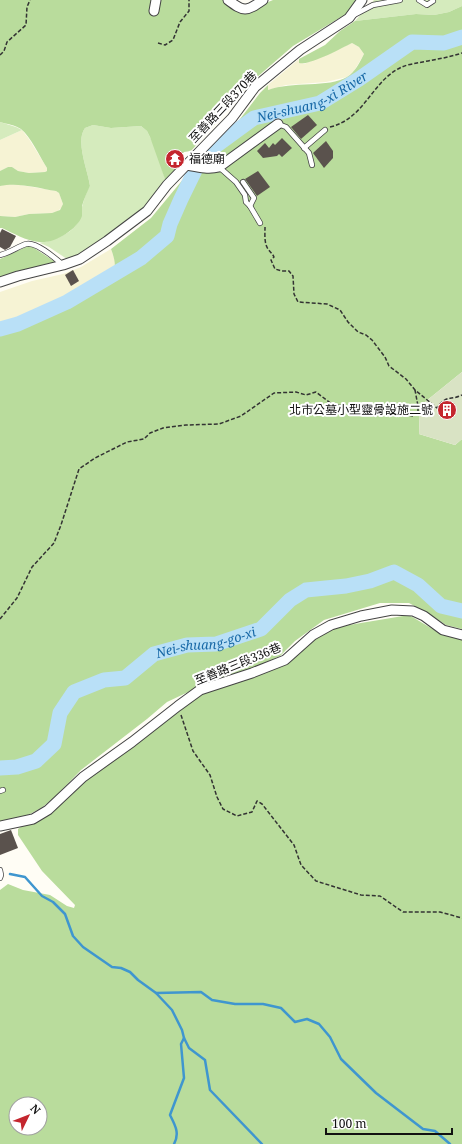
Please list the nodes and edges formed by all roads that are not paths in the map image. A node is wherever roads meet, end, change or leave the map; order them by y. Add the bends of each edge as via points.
1 (156, 0) edge
2 (228, 0) edge
3 (263, 0) edge
4 (362, 0) edge
5 (400, 0) edge
6 (419, 0) edge
7 (433, 1) edge
8 (154, 11) dead end
9 (349, 18) junction
10 (278, 124) joint
11 (325, 130) road end
12 (304, 148) junction
13 (186, 165) junction
14 (312, 165) dead end
15 (219, 167) junction
16 (243, 182) dead end
17 (250, 206) junction
18 (260, 223) road end
19 (0, 255) edge
20 (63, 265) junction
21 (0, 282) edge
22 (462, 635) edge
23 (0, 826) edge
24 (0, 870) edge
25 (0, 878) edge

1 - 8 street
2 - 3 street via 240,9 247,10
4 - 9 street, 至善路三段370巷
5 - 9 lane via 373,5
6 - 7 lane via 428,6
9 - 13 street, 至善路三段370巷 via 300,50 255,87 232,118
10 - 12 lane via 286,127
10 - 15 street
11 - 12 lane
12 - 14 lane
13 - 15 street via 207,169
13 - 20 street, 至善路三段370巷 via 147,210 80,259
15 - 17 lane via 236,182
16 - 17 lane via 254,198
17 - 18 lane
19 - 20 lane via 31,244 47,252
20 - 21 street, 至善路三段370巷
22 - 23 street, 至善路三段336巷 via 443,630 414,611 392,610 331,625 313,635 285,660 200,690 83,777 48,810 33,819
24 - 25 lane

